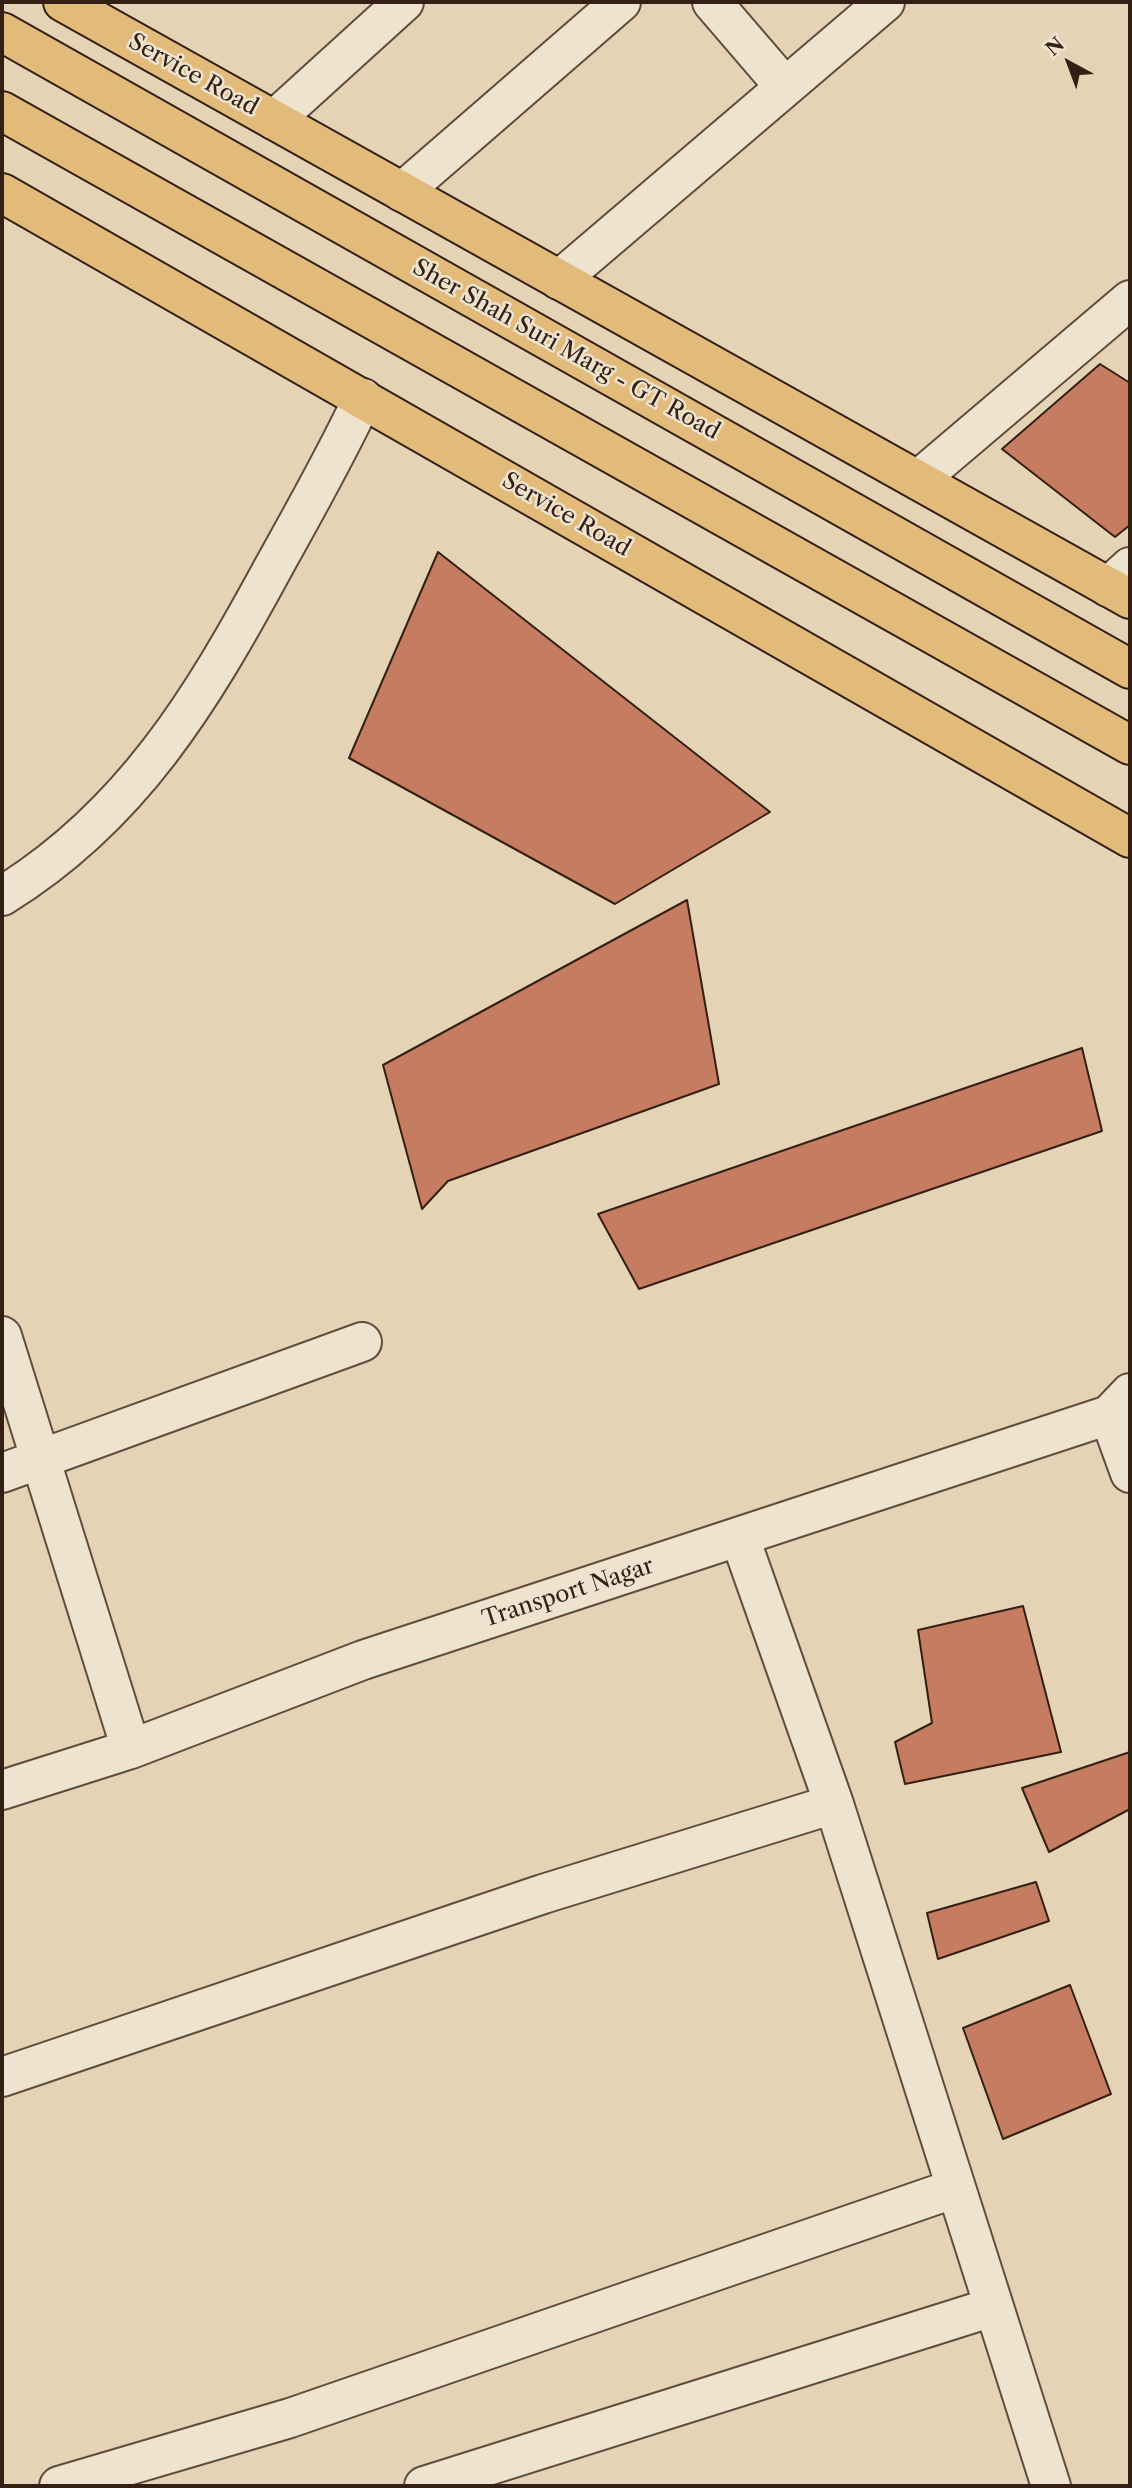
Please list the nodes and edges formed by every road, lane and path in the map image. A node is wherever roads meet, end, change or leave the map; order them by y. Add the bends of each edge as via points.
1 (404, 2) edge
2 (621, 2) edge
3 (712, 2) edge
4 (885, 2) edge
5 (70, 3) edge
6 (2, 32) edge
7 (785, 87) junction
8 (2, 111) edge
9 (274, 120) junction
10 (402, 192) junction
11 (2, 193) edge
12 (559, 280) junction
13 (1130, 300) edge
14 (363, 398) junction
15 (918, 480) junction
16 (1123, 584) edge
17 (1130, 669) edge
18 (1130, 745) edge
19 (1130, 838) edge
20 (2, 896) edge
21 (2, 1336) edge
22 (362, 1342) dead end
23 (1120, 1404) edge
24 (40, 1457) junction
25 (1130, 1473) edge
26 (2, 1474) edge
27 (740, 1538) junction
28 (131, 1749) junction
29 (2, 1790) edge
30 (834, 1804) junction
31 (2, 2077) edge
32 (956, 2188) junction
33 (993, 2307) junction
34 (59, 2486) edge
35 (424, 2486) edge
36 (1051, 2486) edge

1 - 9 street
2 - 10 street
3 - 7 street
4 - 7 street
5 - 9 main road, Service Road
6 - 17 main road, Sher Shah Suri Marg - GT Road
7 - 12 street
8 - 18 main road
9 - 10 main road, Service Road
10 - 12 main road, Service Road
11 - 14 main road, Service Road
12 - 15 main road, Service Road
13 - 15 street
14 - 19 main road, Service Road
14 - 20 street via 235,639 186,719 148,769 73,846
15 - 16 main road, Service Road
21 - 24 street
22 - 24 street
23 - 25 street
23 - 27 street, Transport Nagar
24 - 26 street
24 - 28 street
27 - 28 street, Transport Nagar via 363,1660
27 - 30 street
28 - 29 street, Transport Nagar
30 - 31 street via 543,1894
30 - 32 street
32 - 33 street
32 - 34 street via 290,2418
33 - 35 street
33 - 36 street

